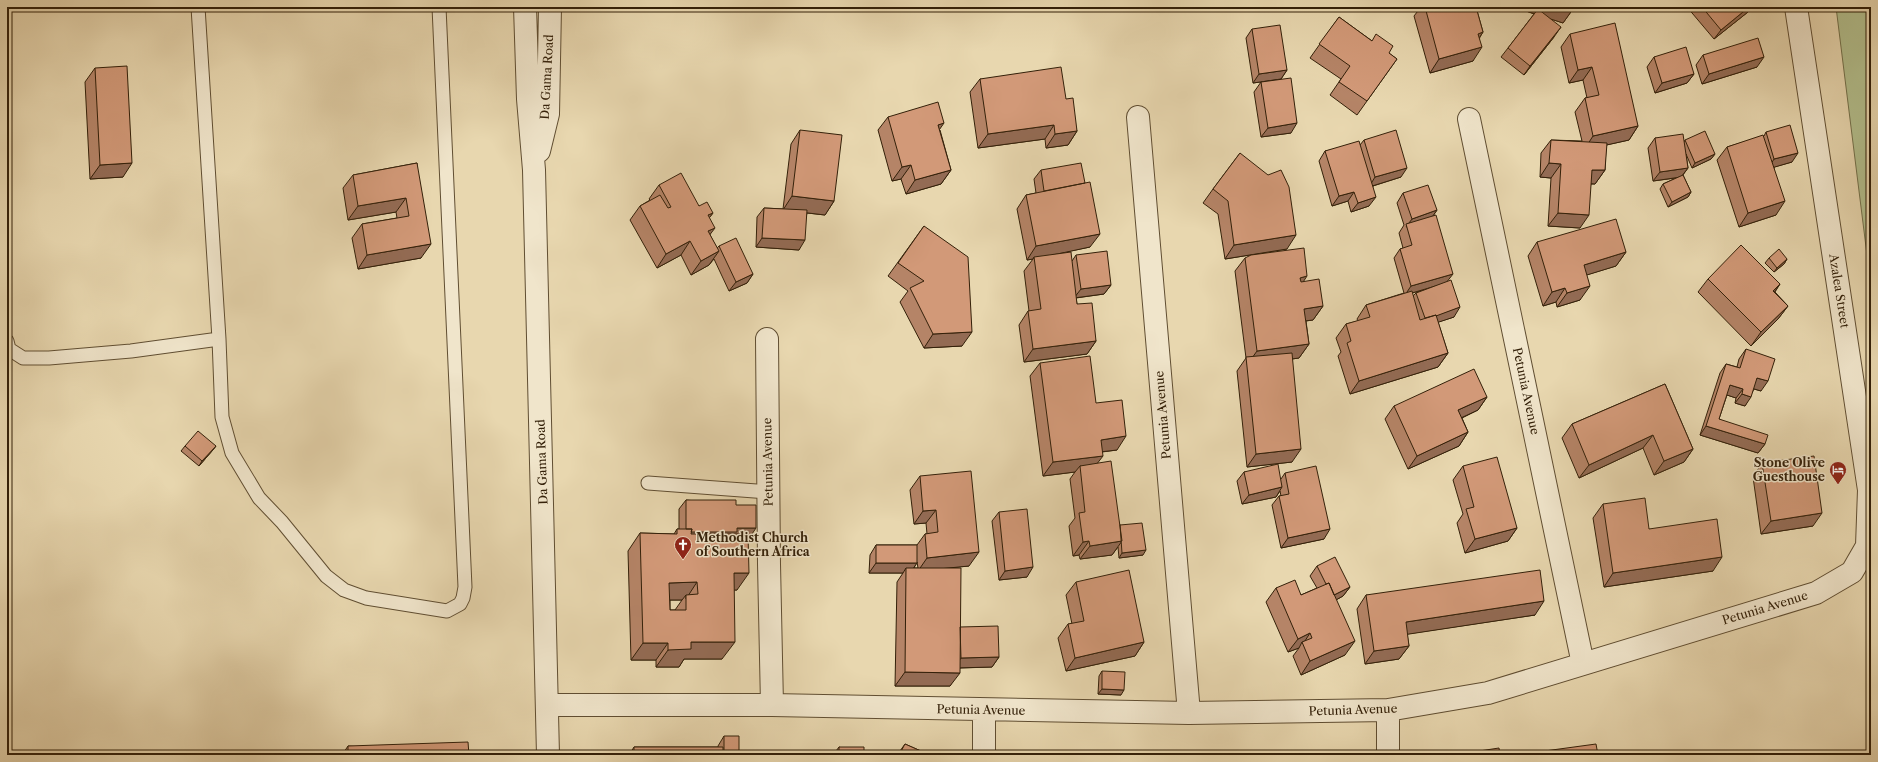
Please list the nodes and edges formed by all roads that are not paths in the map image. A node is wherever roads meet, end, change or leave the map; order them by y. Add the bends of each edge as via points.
1 (198, 7) edge
2 (439, 7) edge
3 (524, 7) edge
4 (550, 7) edge
5 (1796, 7) edge
6 (1138, 118) dead end
7 (1469, 119) dead end
8 (534, 170) junction
9 (767, 339) dead end
10 (219, 340) junction
11 (7, 341) edge
12 (648, 483) dead end
13 (769, 492) junction
14 (1852, 572) joint
15 (1583, 664) junction
16 (548, 705) junction
17 (772, 705) junction
18 (984, 710) junction
19 (1388, 710) junction
20 (1189, 714) junction
21 (548, 755) edge
22 (984, 755) edge
23 (1388, 755) edge

1 - 10 lane
2 - 10 lane via 465,587 460,604 447,612 366,598 344,590 326,576 259,498 232,453 222,417
3 - 8 street, Da Gama Road
4 - 8 street, Da Gama Road via 548,114
5 - 14 street, Azalea Street via 1869,490 1866,546
6 - 20 street, Petunia Avenue
7 - 15 street, Petunia Avenue
8 - 16 street, Da Gama Road
9 - 13 street, Petunia Avenue
10 - 11 lane via 131,351 42,358 23,358 16,355 9,349
12 - 13 lane
13 - 17 street, Petunia Avenue via 768,564
14 - 15 street, Petunia Avenue via 1816,593
15 - 19 street, Petunia Avenue via 1488,693
16 - 17 street, Petunia Avenue
16 - 21 street, Da Gama Road
17 - 18 street, Petunia Avenue
18 - 20 street, Petunia Avenue
18 - 22 street
19 - 20 street, Petunia Avenue
19 - 23 street

